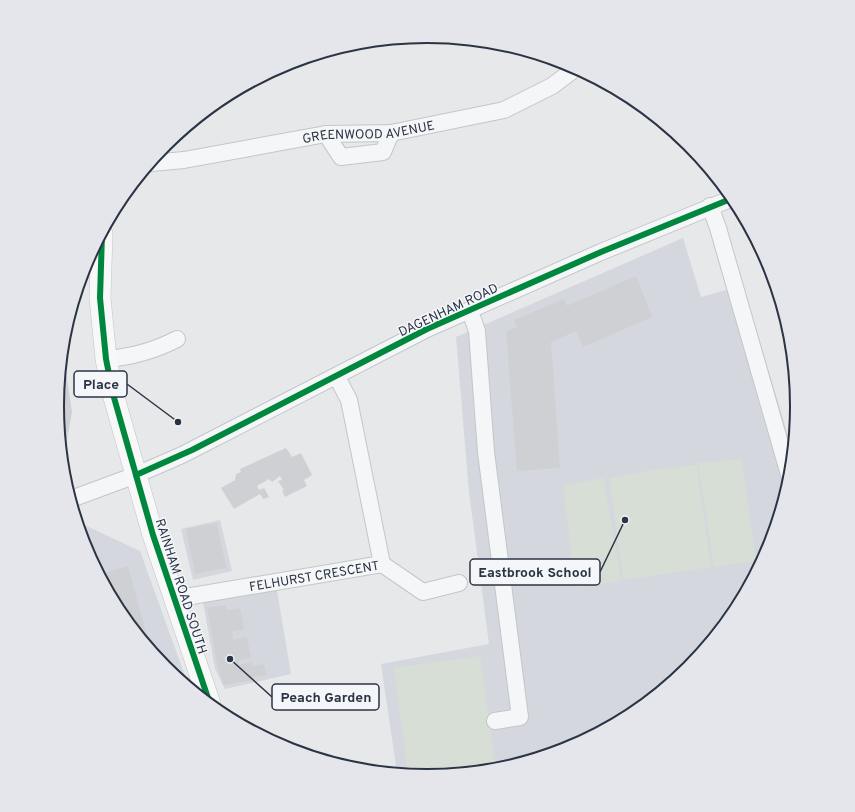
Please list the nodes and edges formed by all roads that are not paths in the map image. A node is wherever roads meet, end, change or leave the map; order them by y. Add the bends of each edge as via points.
1 (570, 73) edge
2 (391, 132) junction
3 (326, 134) junction
4 (159, 162) edge
5 (726, 200) edge
6 (710, 206) junction
7 (96, 257) edge
8 (470, 311) junction
9 (177, 339) dead end
10 (106, 359) junction
11 (337, 377) junction
12 (786, 463) edge
13 (136, 475) junction
14 (76, 497) edge
15 (382, 564) junction
16 (459, 583) dead end
17 (174, 599) junction
18 (206, 694) edge
19 (496, 721) dead end

1 - 2 street, GREENWOOD AVENUE via 552,86 504,110
2 - 3 street, GREENWOOD AVENUE
2 - 3 street via 383,152 341,157
3 - 4 street, GREENWOOD AVENUE
5 - 6 street, DAGENHAM ROAD
6 - 8 street, DAGENHAM ROAD
6 - 12 street
7 - 10 main road, RAINHAM ROAD SOUTH
8 - 11 street, DAGENHAM ROAD via 427,329
8 - 19 street via 477,332 486,452 520,717
9 - 10 street via 156,350 130,357
10 - 13 main road, RAINHAM ROAD SOUTH
11 - 13 street, DAGENHAM ROAD via 182,455
11 - 15 street, FELHURST CRESCENT via 349,400
13 - 14 street, DAGENHAM ROAD
13 - 17 main road, RAINHAM ROAD SOUTH
15 - 16 street via 423,592
15 - 17 street, FELHURST CRESCENT
17 - 18 main road, RAINHAM ROAD SOUTH

